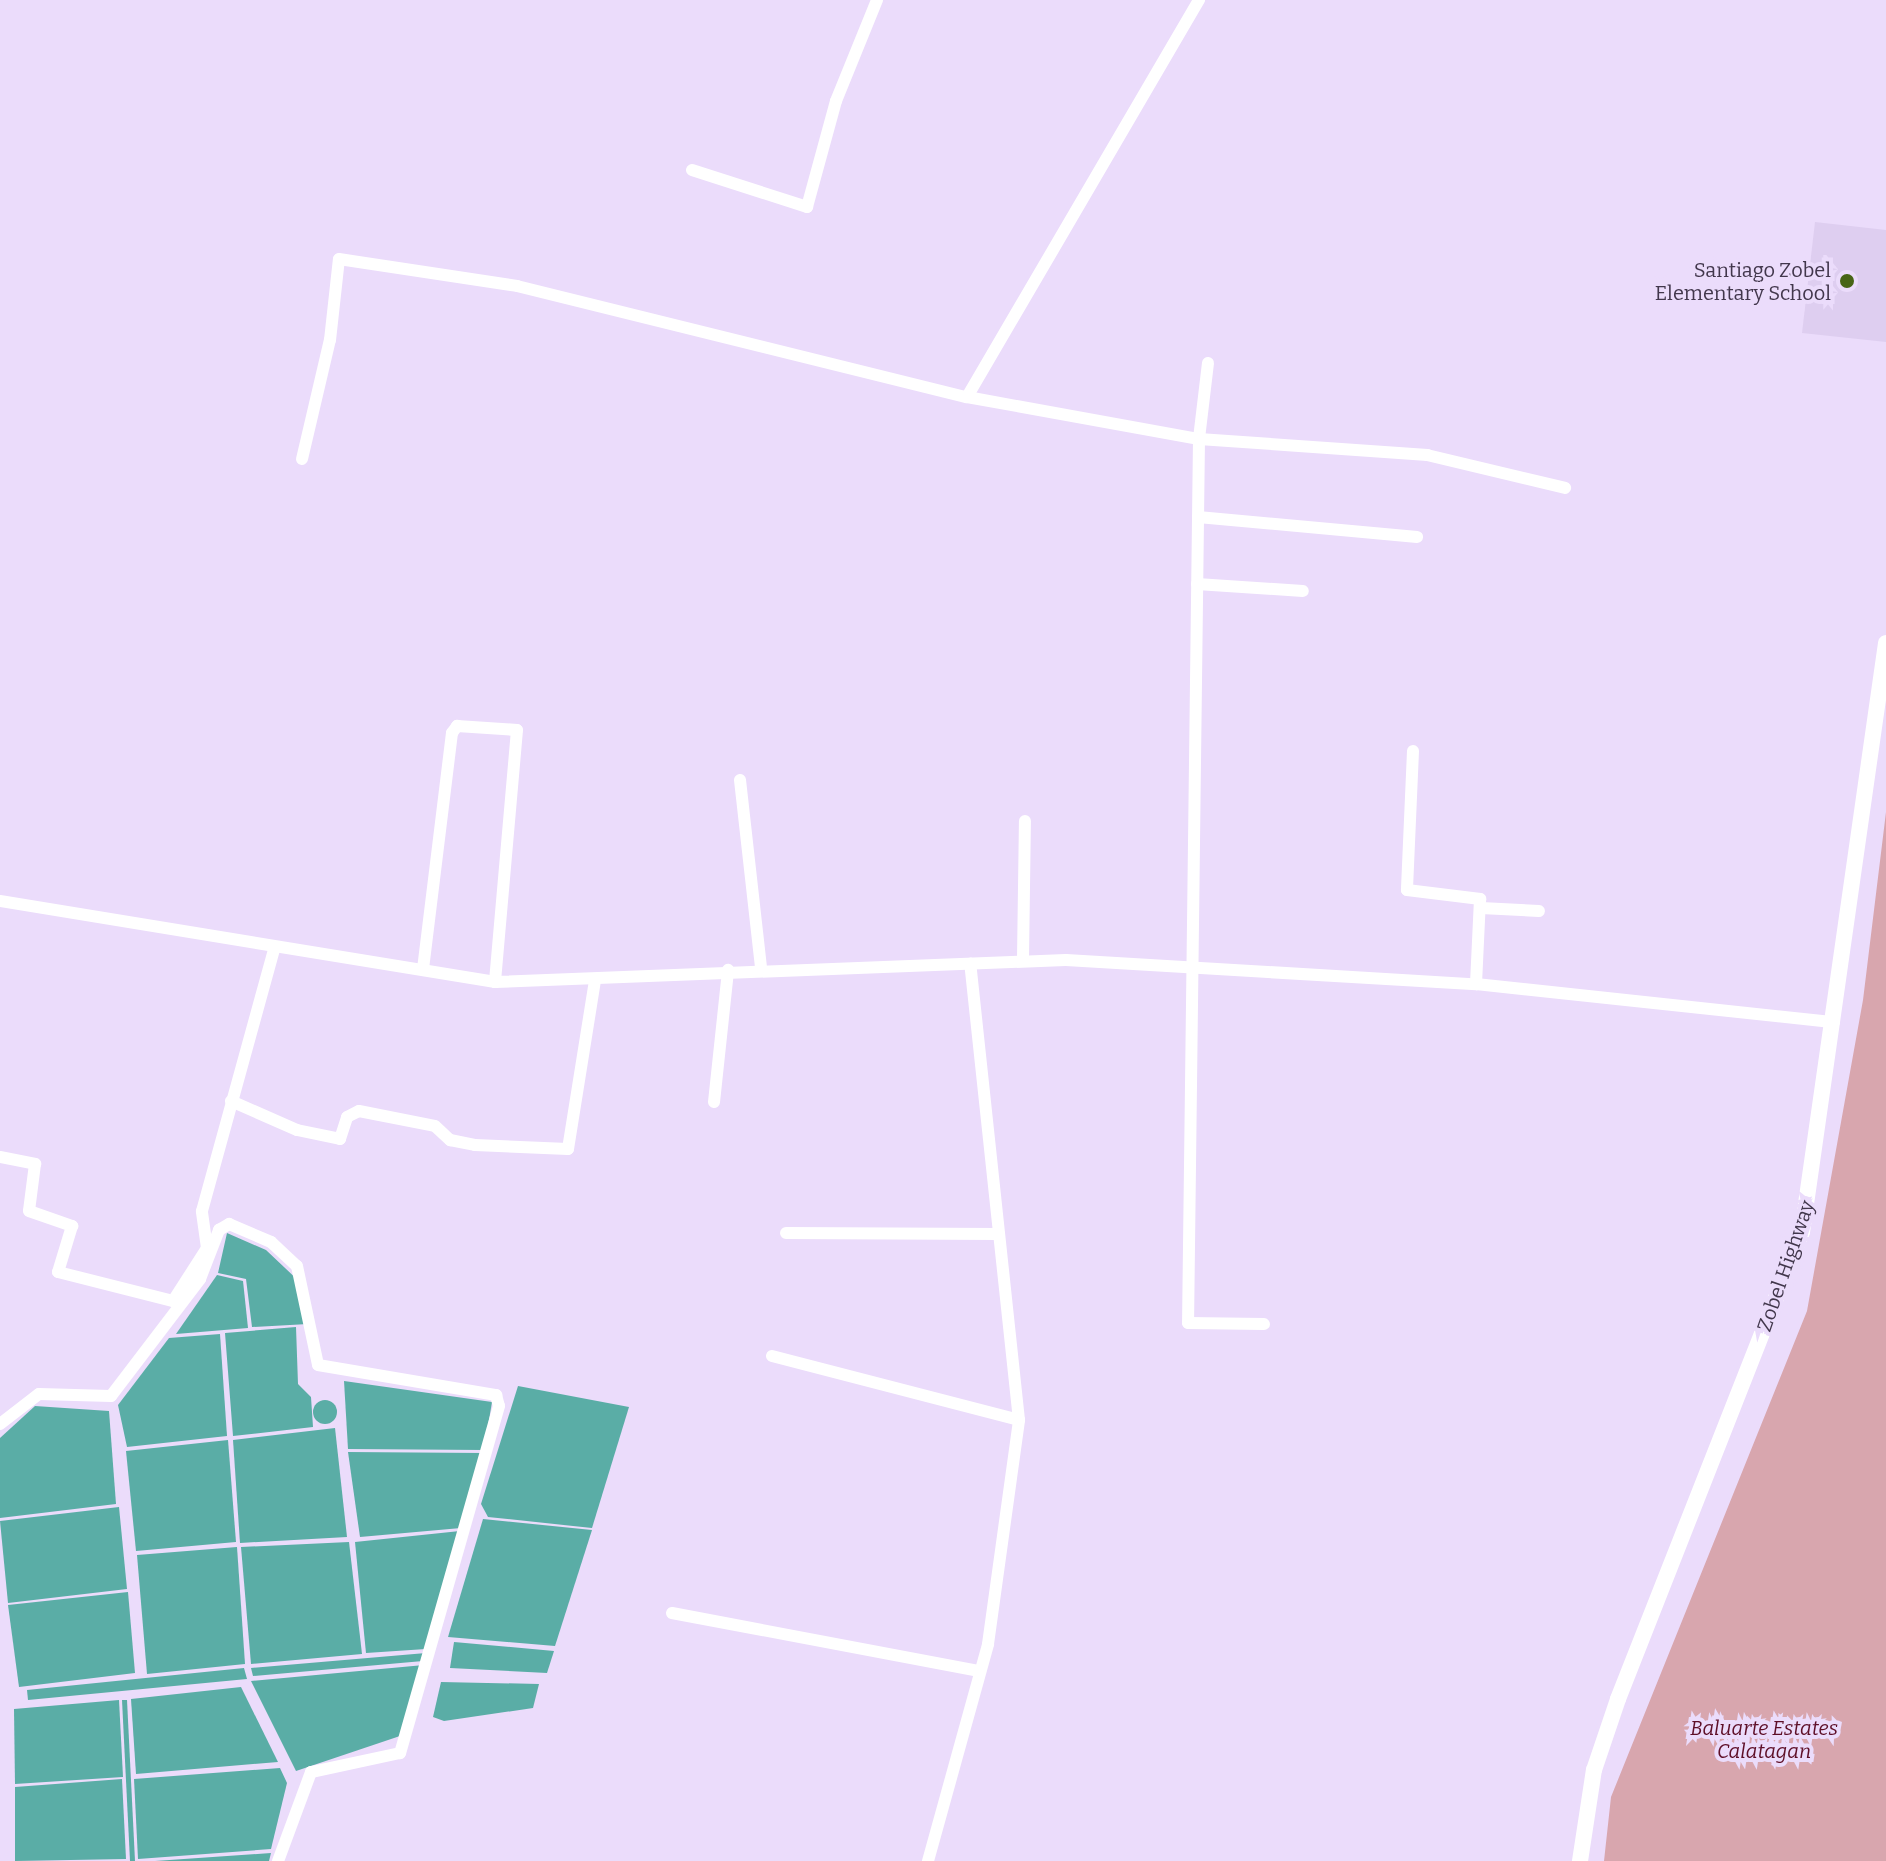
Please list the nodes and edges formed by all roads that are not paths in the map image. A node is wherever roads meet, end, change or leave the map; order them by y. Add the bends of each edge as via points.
1 (877, 0) edge
2 (1199, 0) edge
3 (692, 170) dead end
4 (1208, 363) dead end
5 (967, 397) junction
6 (1199, 439) junction
7 (302, 459) dead end
8 (1565, 488) dead end
9 (1198, 517) junction
10 (1417, 537) dead end
11 (1197, 584) junction
12 (1303, 591) dead end
13 (1886, 643) edge
14 (1885, 668) edge
15 (1413, 751) dead end
16 (740, 780) dead end
17 (1025, 821) dead end
18 (0, 901) edge
19 (1481, 908) junction
20 (1539, 911) dead end
21 (274, 949) junction
22 (1023, 959) junction
23 (970, 964) junction
24 (1190, 965) junction
25 (761, 968) junction
26 (423, 969) junction
27 (728, 970) junction
28 (595, 981) junction
29 (495, 982) junction
30 (1476, 984) junction
31 (1834, 1022) junction
32 (231, 1101) junction
33 (714, 1102) dead end
34 (0, 1157) edge
35 (786, 1233) dead end
36 (999, 1234) junction
37 (1264, 1324) dead end
38 (772, 1356) dead end
39 (1019, 1420) junction
40 (0, 1424) edge
41 (672, 1613) dead end
42 (980, 1671) junction
43 (278, 1861) edge
44 (928, 1861) edge
45 (1580, 1861) edge

1 - 3 street via 836,101 807,207
2 - 5 street
4 - 6 street
5 - 6 street
5 - 7 street via 517,286 339,259 330,340
6 - 8 street via 1427,455
6 - 9 street
9 - 10 street
9 - 11 street
11 - 12 street
11 - 24 street
13 - 14 main road, Zobel Highway
14 - 31 main road, Zobel Highway
15 - 19 street via 1407,890 1480,899
16 - 25 street
17 - 22 street
18 - 21 street
19 - 20 street
19 - 30 street
21 - 26 street
21 - 32 street
22 - 23 street
22 - 24 street
23 - 25 street
23 - 36 street
24 - 30 street
24 - 37 street via 1188,1323
25 - 27 street
26 - 29 street
26 - 29 street via 452,733 457,726 517,730
27 - 28 street
27 - 33 street
28 - 29 street
28 - 32 street via 568,1149 475,1145 450,1140 435,1126 359,1111 347,1117 340,1139 297,1130
30 - 31 street
31 - 45 main road, Zobel Highway via 1802,1232 1618,1699 1594,1770
32 - 34 street via 202,1211 207,1248 166,1303 58,1272 72,1226 29,1211 35,1164
35 - 36 street
36 - 39 street
38 - 39 street
39 - 42 street via 1007,1548
40 - 43 street via 39,1394 111,1396 200,1279 219,1230 229,1224 271,1242 297,1266 318,1365 496,1395 499,1406 401,1751 311,1772
41 - 42 street
42 - 44 street

